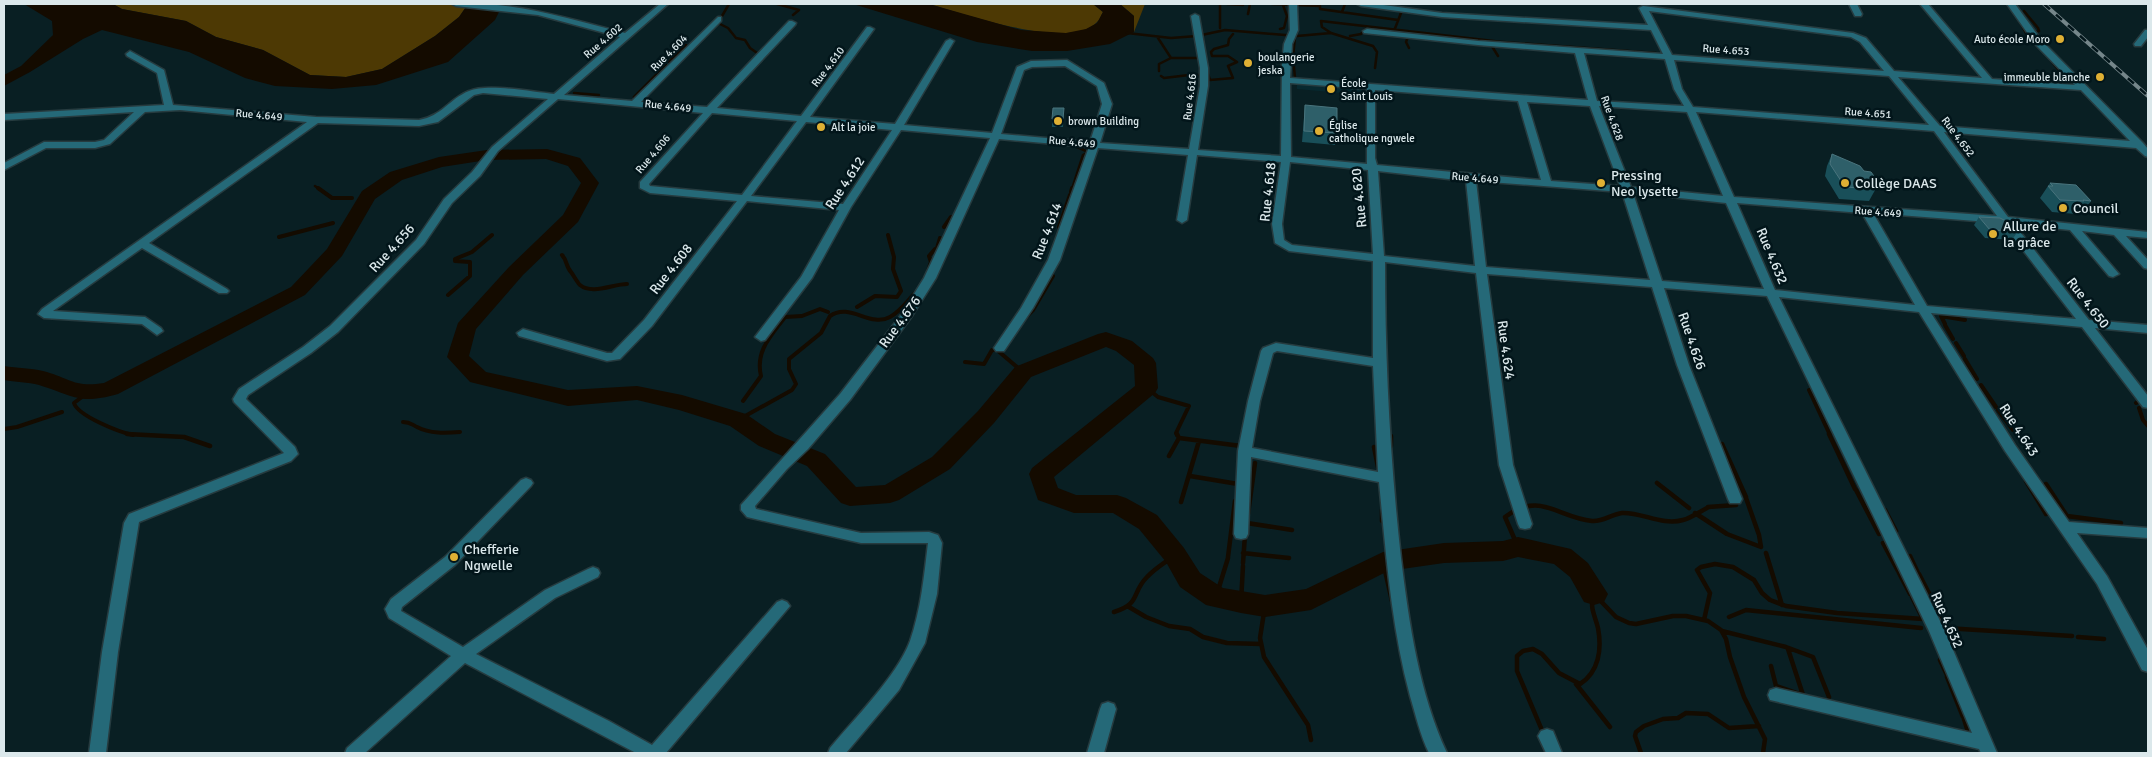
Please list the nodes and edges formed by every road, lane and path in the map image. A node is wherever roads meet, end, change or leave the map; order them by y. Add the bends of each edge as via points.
1 (456, 4) edge
2 (664, 4) edge
3 (1293, 4) edge
4 (1361, 4) edge
5 (1853, 4) edge
6 (1924, 4) edge
7 (2011, 4) edge
8 (465, 5) edge
9 (1642, 6) edge
10 (1858, 14) dead end
11 (1194, 16) dead end
12 (718, 19) dead end
13 (792, 23) dead end
14 (1653, 28) junction
15 (870, 29) dead end
16 (1367, 31) dead end
17 (2148, 32) edge
18 (625, 36) junction
19 (950, 41) dead end
20 (2138, 44) dead end
21 (1579, 51) junction
22 (130, 54) dead end
23 (1668, 57) junction
24 (1888, 73) junction
25 (1286, 80) junction
26 (1989, 81) junction
27 (1371, 87) junction
28 (2083, 88) junction
29 (556, 96) junction
30 (1522, 99) junction
31 (635, 103) junction
32 (1594, 105) junction
33 (169, 108) junction
34 (1690, 109) junction
35 (142, 110) junction
36 (712, 110) junction
37 (4, 117) edge
38 (804, 119) junction
39 (316, 120) junction
40 (899, 126) junction
41 (1938, 130) junction
42 (996, 135) junction
43 (1094, 145) junction
44 (2140, 145) junction
45 (1193, 151) junction
46 (2148, 154) edge
47 (1286, 159) junction
48 (4, 167) edge
49 (1372, 167) junction
50 (1471, 178) junction
51 (1547, 184) junction
52 (1627, 191) junction
53 (743, 200) junction
54 (1731, 200) junction
55 (846, 208) junction
56 (1866, 211) junction
57 (1182, 220) dead end
58 (2005, 220) junction
59 (2073, 227) junction
60 (2117, 232) junction
61 (2148, 235) edge
62 (142, 243) junction
63 (1379, 258) junction
64 (2148, 266) edge
65 (1480, 270) junction
66 (2113, 274) dead end
67 (1657, 284) junction
68 (223, 291) dead end
69 (1771, 293) junction
70 (1923, 309) junction
71 (2085, 323) junction
72 (2148, 329) edge
73 (157, 331) dead end
74 (523, 333) dead end
75 (760, 337) dead end
76 (1000, 348) dead end
77 (1379, 362) junction
78 (2148, 404) edge
79 (1245, 451) junction
80 (1385, 478) junction
81 (526, 483) dead end
82 (1735, 499) dead end
83 (1525, 524) dead end
84 (2065, 527) junction
85 (2148, 533) edge
86 (1241, 534) dead end
87 (593, 573) dead end
88 (782, 606) dead end
89 (463, 655) junction
90 (2148, 665) edge
91 (1776, 695) dead end
92 (1108, 709) dead end
93 (1547, 736) dead end
94 (1986, 748) edge
95 (97, 753) edge
96 (353, 753) edge
97 (651, 753) edge
98 (655, 753) edge
99 (836, 753) edge
100 (1095, 753) edge
101 (1438, 753) edge
102 (1554, 753) edge

1 - 8 street
2 - 18 street, Rue 4.602
3 - 25 street, Rue 4.618 via 1294,30 1288,44
4 - 14 street via 1442,15
5 - 10 street
6 - 26 street
7 - 28 street via 2039,43
8 - 18 street via 538,13
9 - 14 street, Rue 4.632
9 - 24 street, Rue 4.632 via 1853,36 1862,40
11 - 45 street, Rue 4.616 via 1204,68
12 - 31 street, Rue 4.604
13 - 36 street
14 - 23 street, Rue 4.632
15 - 38 street, Rue 4.610
16 - 21 street, Rue 4.653
17 - 20 street
18 - 29 street, Rue 4.602
19 - 40 street, Rue 4.612
21 - 23 street, Rue 4.653
21 - 32 street, Rue 4.628
22 - 33 street via 161,72
23 - 24 street, Rue 4.653
23 - 34 street, Rue 4.632 via 1678,89
24 - 26 street, Rue 4.653
24 - 41 street, Rue 4.652
25 - 27 street
25 - 47 street, Rue 4.618
26 - 28 street, Rue 4.653
27 - 30 street
27 - 49 street, Rue 4.620
28 - 44 street
29 - 31 street, Rue 4.649
29 - 39 street, Rue 4.649 via 478,91 440,118 419,123
29 - 95 street, Rue 4.656 via 495,149 448,201 420,242 334,329 243,392 239,398 242,404 291,454 141,515 131,523
30 - 32 street, Rue 4.651
30 - 51 street
31 - 36 street, Rue 4.649
32 - 34 street, Rue 4.651
32 - 52 street, Rue 4.628
33 - 35 street, Rue 4.649
33 - 39 street, Rue 4.649
34 - 41 street, Rue 4.651
34 - 54 street, Rue 4.632
35 - 37 street, Rue 4.649
35 - 48 street via 107,142 44,145
36 - 38 street, Rue 4.649
36 - 53 street, Rue 4.606 via 683,138 644,184 645,188
38 - 40 street, Rue 4.649
38 - 53 street, Rue 4.608
39 - 62 street
40 - 42 street, Rue 4.649
40 - 55 street, Rue 4.612
41 - 44 street, Rue 4.651
41 - 58 street, Rue 4.652
42 - 43 street, Rue 4.649
42 - 43 street, Rue 4.676 via 1020,69 1031,64 1062,62 1098,82 1104,90 1106,111
42 - 99 street, Rue 4.676 via 930,278 916,301 845,397 748,505 752,513 861,538 928,537 935,543 917,643 893,685
43 - 45 street, Rue 4.649
43 - 76 street, Rue 4.614 via 1054,260
44 - 46 street
45 - 47 street, Rue 4.649
45 - 57 street, Rue 4.616
47 - 49 street, Rue 4.649
47 - 63 street, Rue 4.618 via 1277,224 1279,241 1289,248
49 - 50 street, Rue 4.649
49 - 63 street, Rue 4.620
50 - 51 street, Rue 4.649
50 - 65 street, Rue 4.624
51 - 52 street, Rue 4.649
52 - 54 street, Rue 4.649
52 - 67 street, Rue 4.626
53 - 55 street
53 - 74 street, Rue 4.608 via 648,323 616,356 607,357
54 - 56 street, Rue 4.649
54 - 69 street, Rue 4.632
55 - 75 street, Rue 4.612 via 806,278
56 - 58 street, Rue 4.649
56 - 70 street, Rue 4.643
58 - 59 street, Rue 4.649
58 - 71 street, Rue 4.650
59 - 60 street, Rue 4.649
59 - 66 street
60 - 61 street, Rue 4.649
60 - 64 street
62 - 68 street
62 - 73 street via 44,314 145,321
63 - 65 street, Rue 4.618
63 - 77 street, Rue 4.620
65 - 67 street, Rue 4.618
65 - 83 street, Rue 4.624 via 1506,465
67 - 69 street, Rue 4.618
67 - 82 street, Rue 4.626 via 1683,366
69 - 70 street, Rue 4.618
69 - 94 street, Rue 4.632 via 1938,631
70 - 71 street, Rue 4.618
70 - 84 street, Rue 4.643 via 2010,448
71 - 72 street, Rue 4.618
71 - 78 street, Rue 4.650
77 - 79 street via 1276,347 1270,349 1254,401
77 - 80 street, Rue 4.620
79 - 80 street
79 - 86 street
80 - 101 street, Rue 4.620 via 1400,610 1414,680 1430,737
81 - 89 street via 462,550 396,603 393,609 394,614
84 - 85 street
84 - 90 street, Rue 4.643 via 2102,580
87 - 89 street via 550,594
88 - 98 street
89 - 96 street
89 - 97 street
91 - 94 street
92 - 100 street
93 - 102 street

